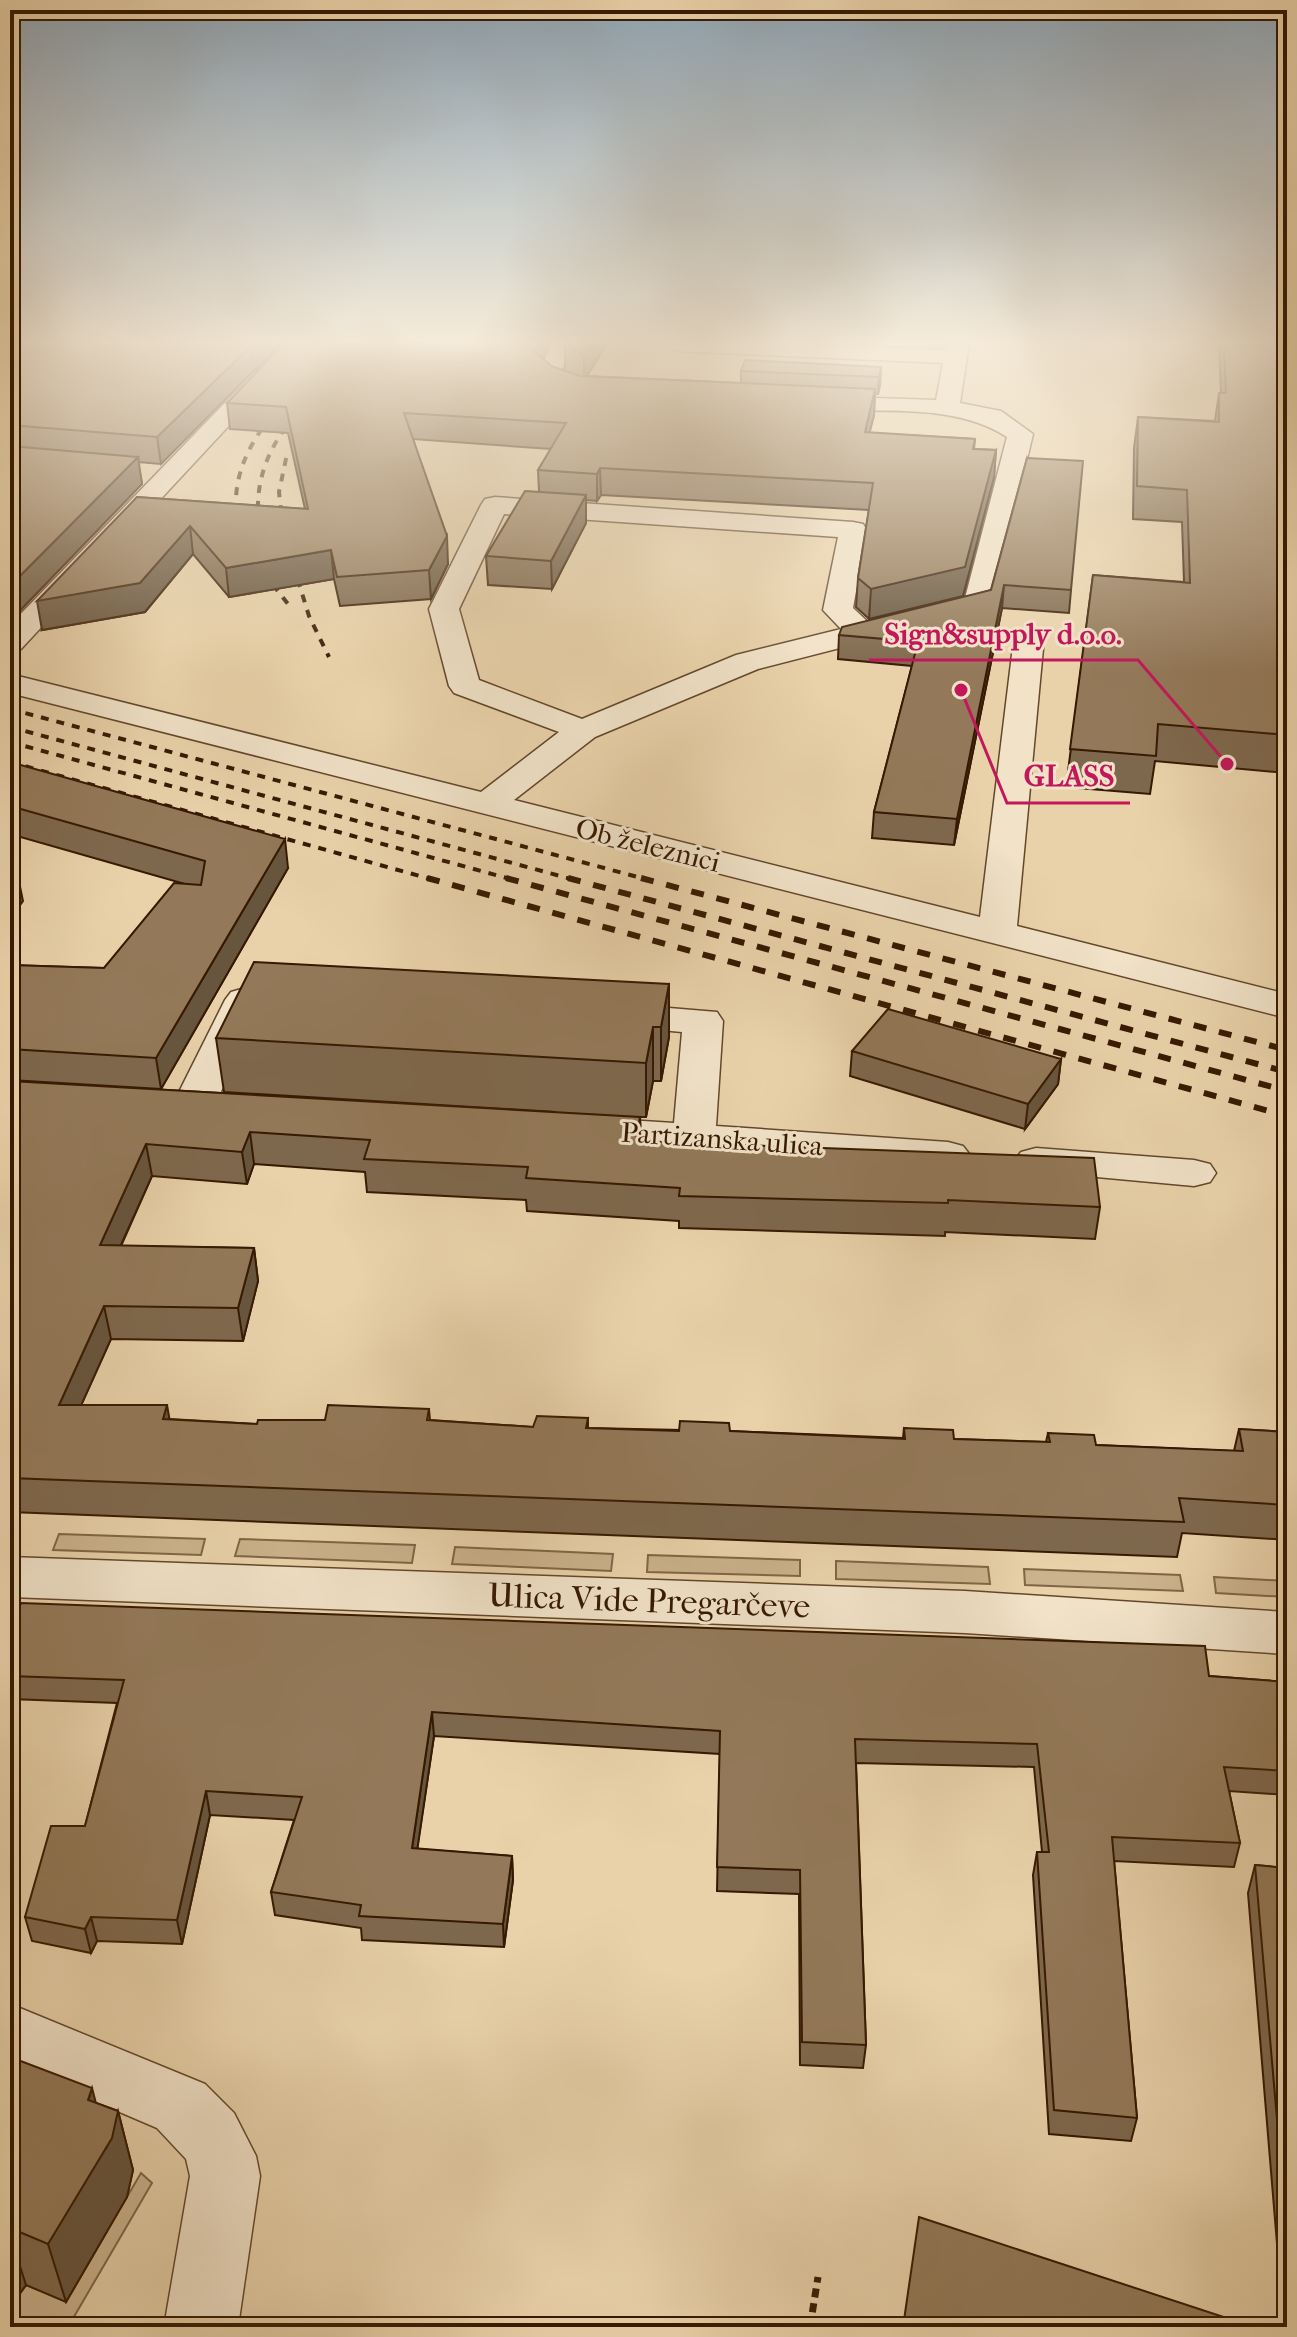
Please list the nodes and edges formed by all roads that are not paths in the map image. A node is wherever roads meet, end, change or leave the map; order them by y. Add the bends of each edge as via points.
1 (192, 453) edge
2 (1015, 453) edge
3 (132, 472) edge
4 (170, 476) junction
5 (861, 632) junction
6 (1029, 638) dead end
7 (10, 643) edge
8 (10, 683) edge
9 (583, 730) junction
10 (486, 805) junction
11 (997, 932) junction
12 (279, 996) edge
13 (1287, 1006) edge
14 (577, 1013) edge
15 (147, 1104) edge
16 (193, 1106) junction
17 (240, 1109) edge
18 (537, 1127) edge
19 (694, 1136) junction
20 (1194, 1173) dead end
21 (10, 1577) edge
22 (1287, 1633) edge
23 (10, 2034) edge
24 (201, 2327) edge

1 - 4 street
2 - 5 street via 978,604
3 - 4 street
4 - 7 street
5 - 9 street via 747,662
5 - 9 street via 838,610 853,530 495,505 444,609 465,686
6 - 11 street
8 - 10 street, Ob železnici
9 - 10 street
10 - 11 street, Ob železnici
11 - 13 street, Ob železnici
12 - 16 street via 247,994
14 - 19 street via 703,1021
15 - 16 street
16 - 17 street
18 - 19 street, Partizanska ulica
19 - 20 street, Partizanska ulica
21 - 22 street, Ulica Vide Pregarčeve via 965,1612
23 - 24 street via 181,2106 210,2136 225,2176

